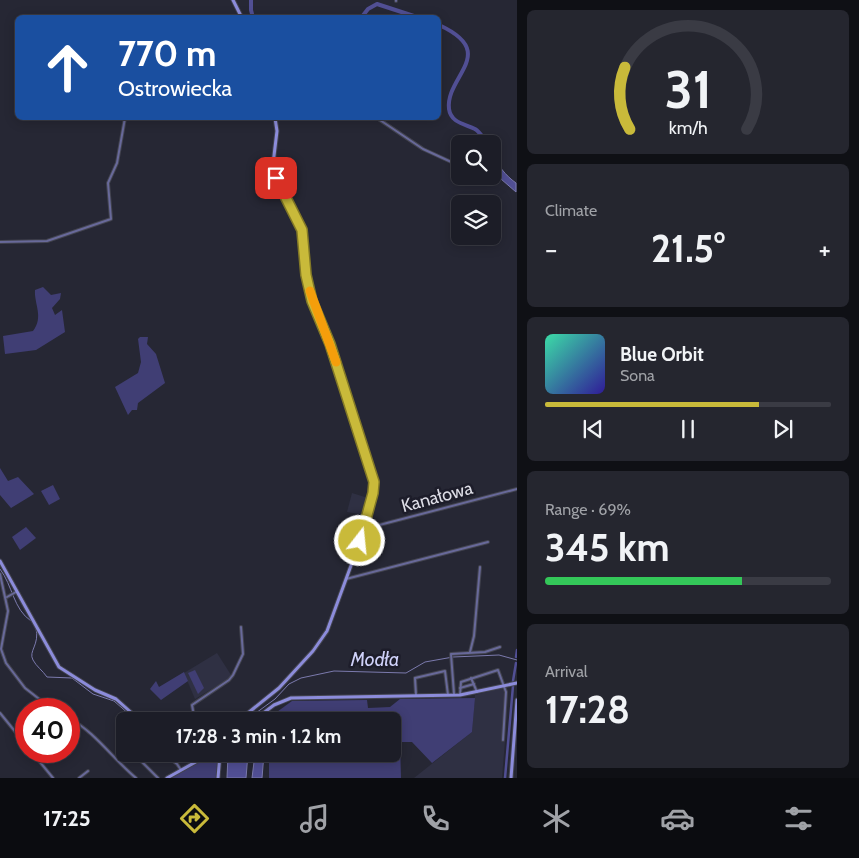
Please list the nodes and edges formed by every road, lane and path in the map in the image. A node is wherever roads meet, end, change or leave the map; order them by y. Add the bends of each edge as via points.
1 (233, 0) edge
2 (240, 15) edge
3 (125, 120) edge
4 (275, 120) edge
5 (380, 120) edge
6 (451, 162) edge
7 (0, 242) edge
8 (516, 489) edge
9 (364, 529) junction
10 (488, 542) dead end
11 (0, 561) edge
12 (480, 567) dead end
13 (0, 574) edge
14 (346, 579) junction
15 (17, 592) junction
16 (6, 598) junction
17 (240, 627) dead end
18 (500, 646) dead end
19 (470, 652) junction
20 (472, 678) junction
21 (516, 683) edge
22 (474, 684) junction
23 (504, 686) junction
24 (460, 688) junction
25 (477, 692) junction
26 (460, 694) junction
27 (416, 695) junction
28 (448, 695) junction
29 (454, 695) junction
30 (38, 698) edge
31 (516, 700) edge
32 (131, 712) edge
33 (193, 712) edge
34 (249, 712) edge
35 (266, 712) edge
36 (0, 713) edge
37 (80, 725) edge
38 (15, 731) edge
39 (503, 740) dead end
40 (142, 762) edge
41 (174, 762) edge
42 (196, 762) edge
43 (219, 762) edge
44 (41, 763) edge
45 (181, 770) junction
46 (88, 771) dead end
47 (53, 778) edge
48 (79, 778) edge
49 (136, 778) edge
50 (158, 778) edge
51 (167, 778) edge
52 (218, 778) edge
53 (511, 778) edge

1 - 2 street
3 - 7 street via 117,163 108,179 111,220 47,241
4 - 9 street via 274,173 302,230 312,301 330,344 374,482
5 - 6 street via 423,149
8 - 9 street, Kanałowa
9 - 14 street
10 - 14 street
11 - 15 street
12 - 19 street
13 - 16 street
14 - 34 street via 330,625 313,651 279,688
15 - 16 street
15 - 32 street via 59,666 95,690 116,699
16 - 30 street via 8,616 1,649 6,663 25,688
17 - 33 street via 243,654 229,680 192,704
18 - 19 street via 485,652
19 - 29 street via 453,653 451,658
20 - 22 street
20 - 23 street via 496,669
20 - 24 street via 460,682
21 - 23 street
22 - 24 street
22 - 25 street
23 - 25 street
23 - 39 street
24 - 26 street
25 - 26 street
26 - 29 street
27 - 28 street
27 - 28 street via 416,678 445,671
27 - 35 street via 291,698
28 - 29 street
31 - 53 street
36 - 38 street
37 - 49 street
40 - 50 street
41 - 45 street
42 - 45 street
43 - 52 street
44 - 47 street
45 - 51 street
46 - 48 street

